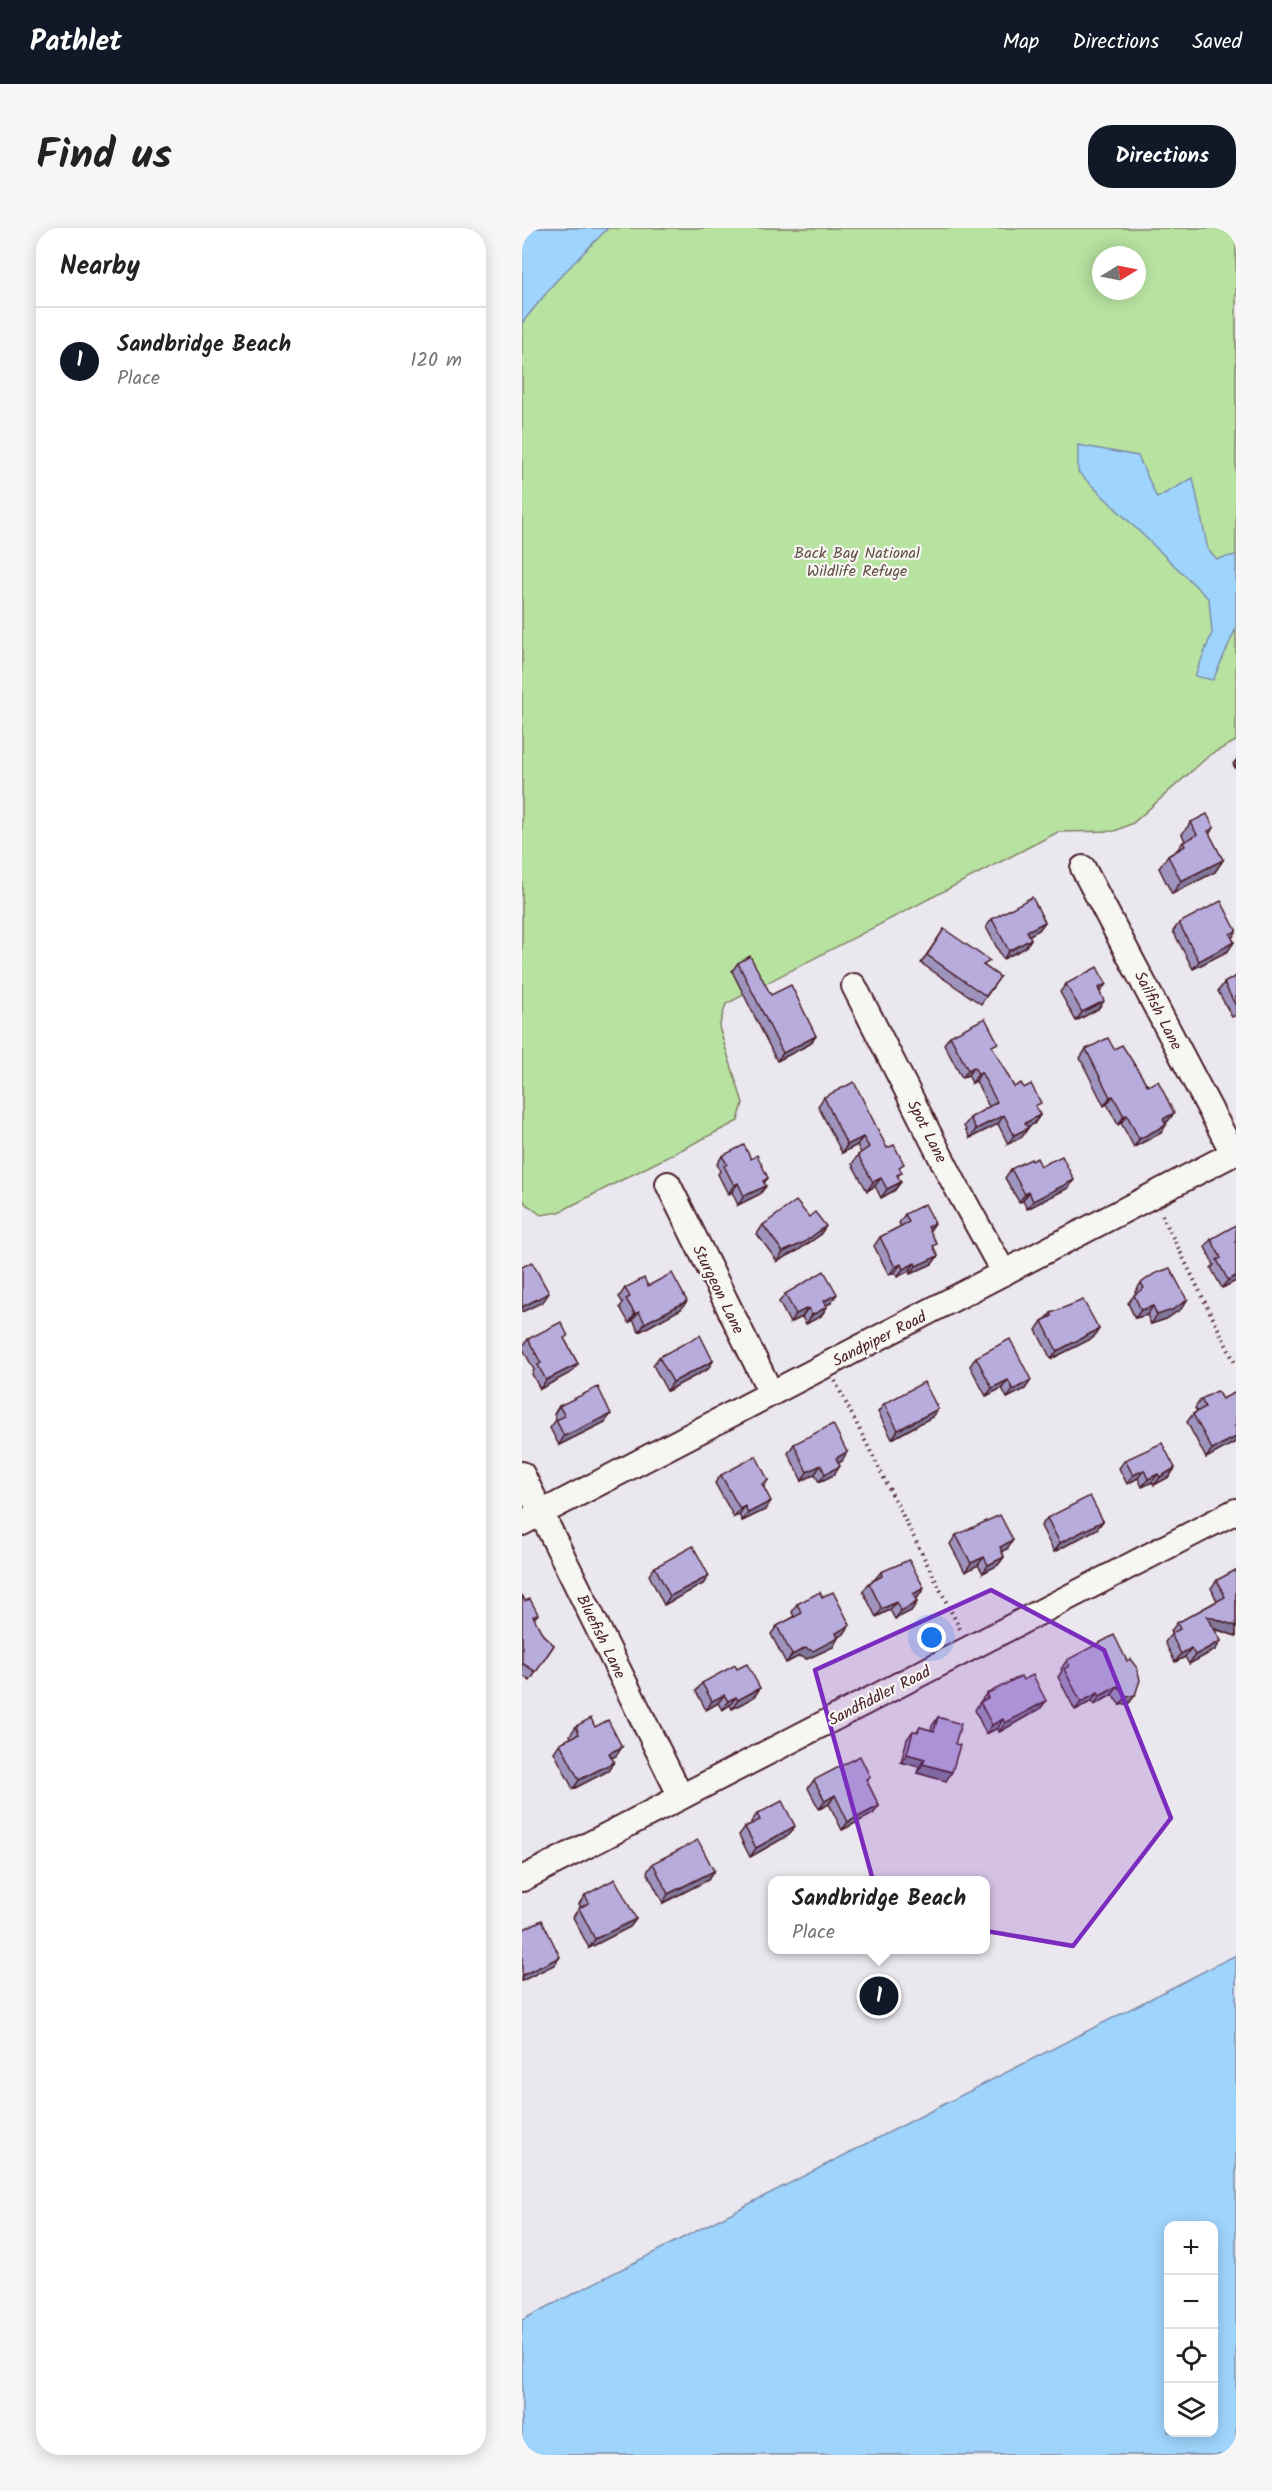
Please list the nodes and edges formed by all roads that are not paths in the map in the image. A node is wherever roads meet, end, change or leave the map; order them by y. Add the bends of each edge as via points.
1 (1083, 868) dead end
2 (854, 986) dead end
3 (1235, 1152) edge
4 (668, 1184) dead end
5 (1004, 1273) junction
6 (771, 1393) junction
7 (522, 1474) edge
8 (1236, 1511) edge
9 (532, 1518) edge
10 (681, 1797) junction
11 (522, 1879) edge

1 - 3 street, Sailfish Lane
2 - 5 street, Spot Lane
3 - 5 street, Sandpiper Road
4 - 6 street, Sturgeon Lane
5 - 6 street, Sandpiper Road
6 - 9 street, Sandpiper Road
7 - 9 street, Bluefish Lane
8 - 10 street, Sandfiddler Road
9 - 10 street, Bluefish Lane
10 - 11 street, Sandfiddler Road

